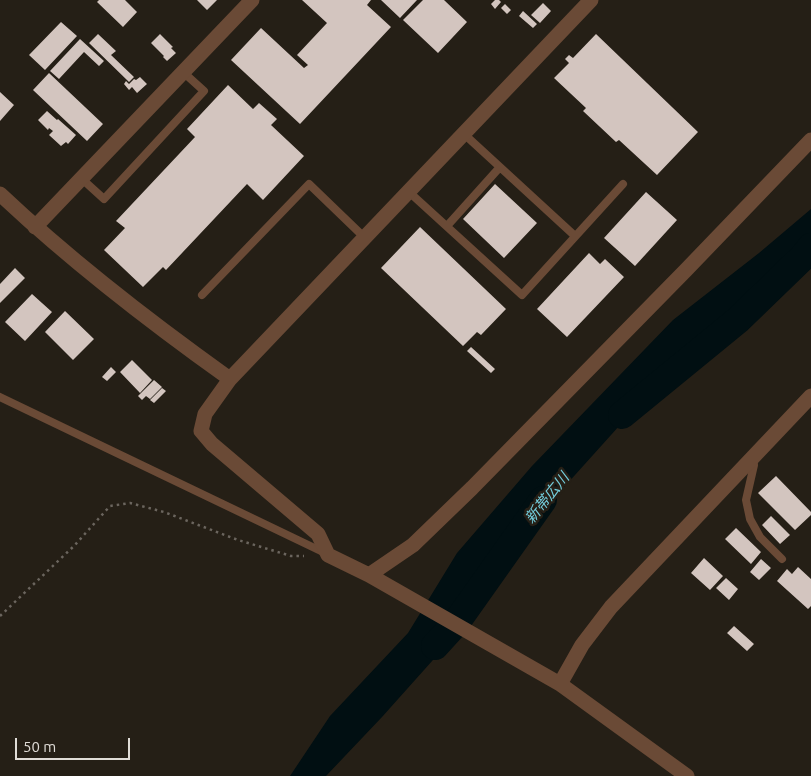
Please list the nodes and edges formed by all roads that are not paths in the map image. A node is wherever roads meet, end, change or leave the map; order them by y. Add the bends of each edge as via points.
1 (252, 0) edge
2 (591, 0) edge
3 (184, 72) junction
4 (464, 134) junction
5 (811, 140) edge
6 (500, 167) junction
7 (82, 179) junction
8 (623, 184) dead end
9 (409, 192) junction
10 (0, 194) edge
11 (446, 226) junction
12 (35, 227) junction
13 (575, 236) junction
14 (365, 238) junction
15 (202, 295) dead end
16 (230, 380) junction
17 (0, 396) edge
18 (811, 396) edge
19 (753, 457) junction
20 (328, 555) junction
21 (782, 560) dead end
22 (369, 575) junction
23 (560, 684) junction
24 (687, 776) edge

1 - 3 street
2 - 4 street
3 - 7 street
3 - 7 lane via 204,91 104,200
4 - 6 lane
4 - 9 street
5 - 22 street via 472,488 413,545
6 - 11 lane
6 - 13 lane
7 - 12 street
8 - 13 lane
9 - 11 lane
9 - 14 street
10 - 12 street
11 - 13 lane via 522,295
12 - 16 street via 163,332
14 - 15 lane via 309,184
14 - 16 street
16 - 20 street via 205,414 201,431 318,534
17 - 20 lane
18 - 19 street
19 - 21 lane via 746,500 750,519 760,537
19 - 23 street via 612,606 582,644
20 - 22 street
22 - 23 street
23 - 24 street

